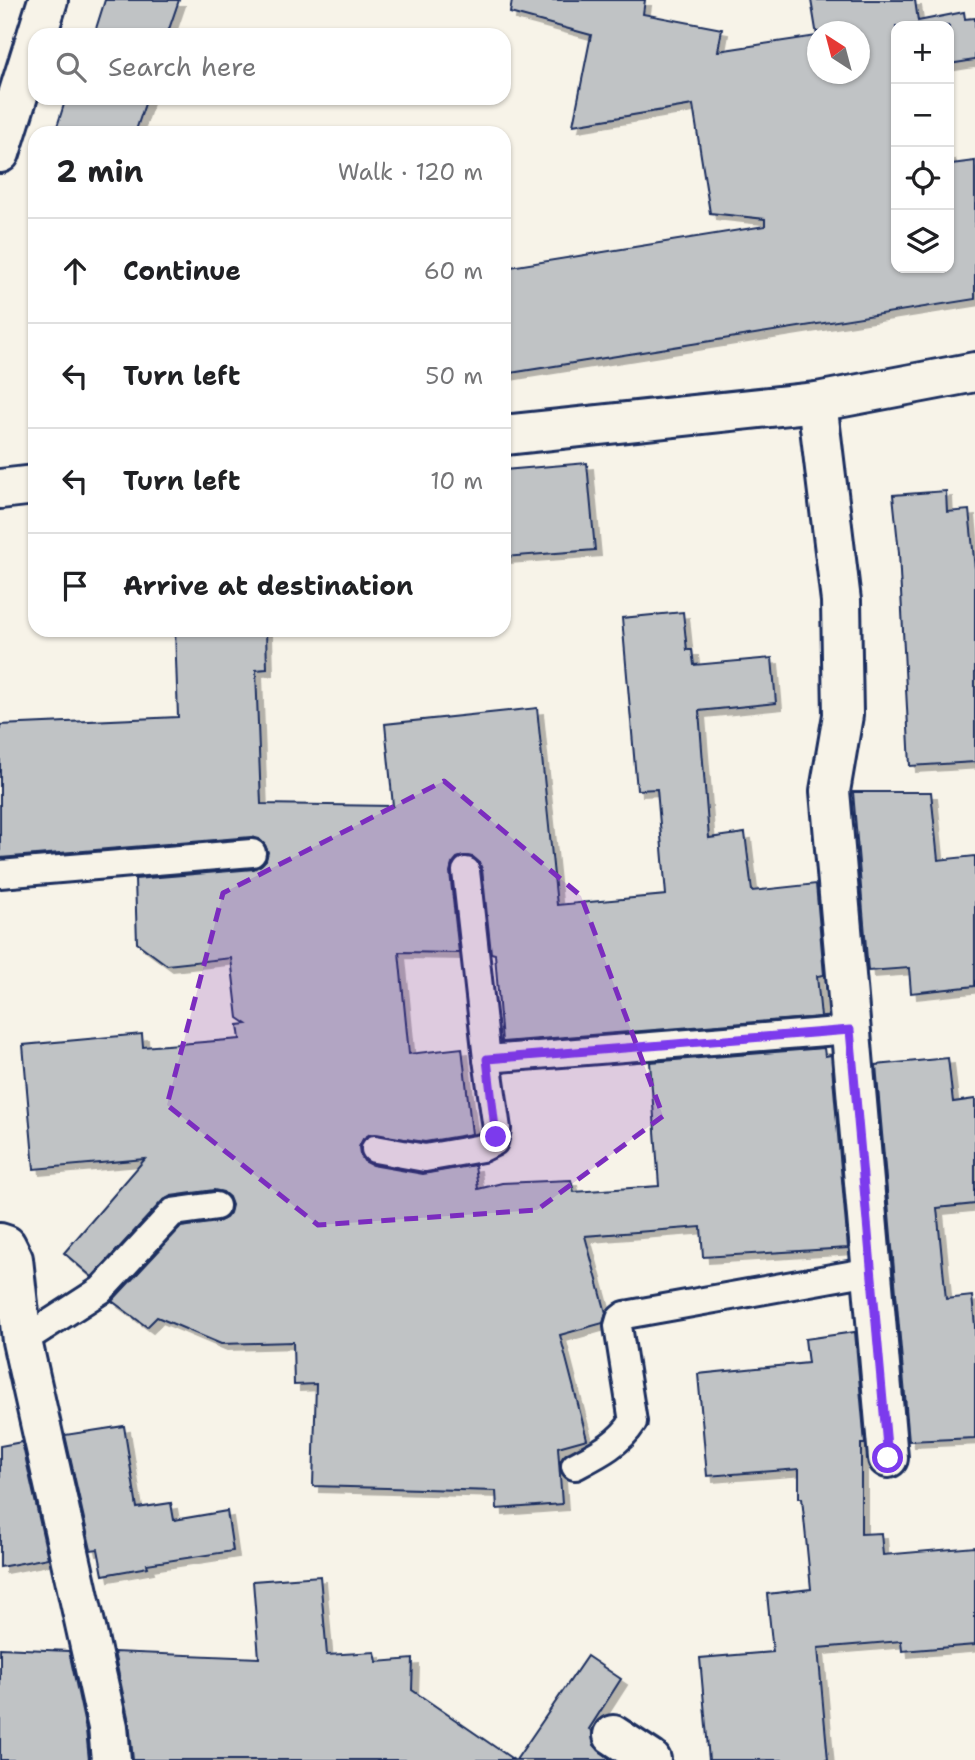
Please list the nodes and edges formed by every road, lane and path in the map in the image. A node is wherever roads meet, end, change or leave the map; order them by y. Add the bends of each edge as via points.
1 (48, 0) edge
2 (39, 28) edge
3 (28, 63) edge
4 (0, 153) edge
5 (975, 372) edge
6 (817, 401) junction
7 (511, 434) edge
8 (28, 486) edge
9 (0, 489) edge
10 (252, 853) dead end
11 (466, 871) dead end
12 (0, 874) edge
13 (850, 1030) junction
14 (487, 1059) junction
15 (374, 1149) dead end
16 (216, 1206) dead end
17 (0, 1243) edge
18 (871, 1271) junction
19 (22, 1341) junction
20 (888, 1458) dead end
21 (575, 1466) dead end
22 (613, 1735) dead end
23 (111, 1760) edge
24 (650, 1760) edge

1 - 2 street
3 - 4 street
5 - 6 street
6 - 7 street
6 - 13 street via 841,601 844,715 830,791
8 - 9 street
10 - 12 lane
11 - 14 lane
13 - 14 lane
13 - 18 street
14 - 15 lane via 494,1142 482,1149 425,1158
16 - 19 lane via 173,1212 101,1290
17 - 19 street via 13,1259
18 - 20 street
18 - 21 lane via 620,1318 633,1422 604,1451
19 - 23 street
22 - 24 street

